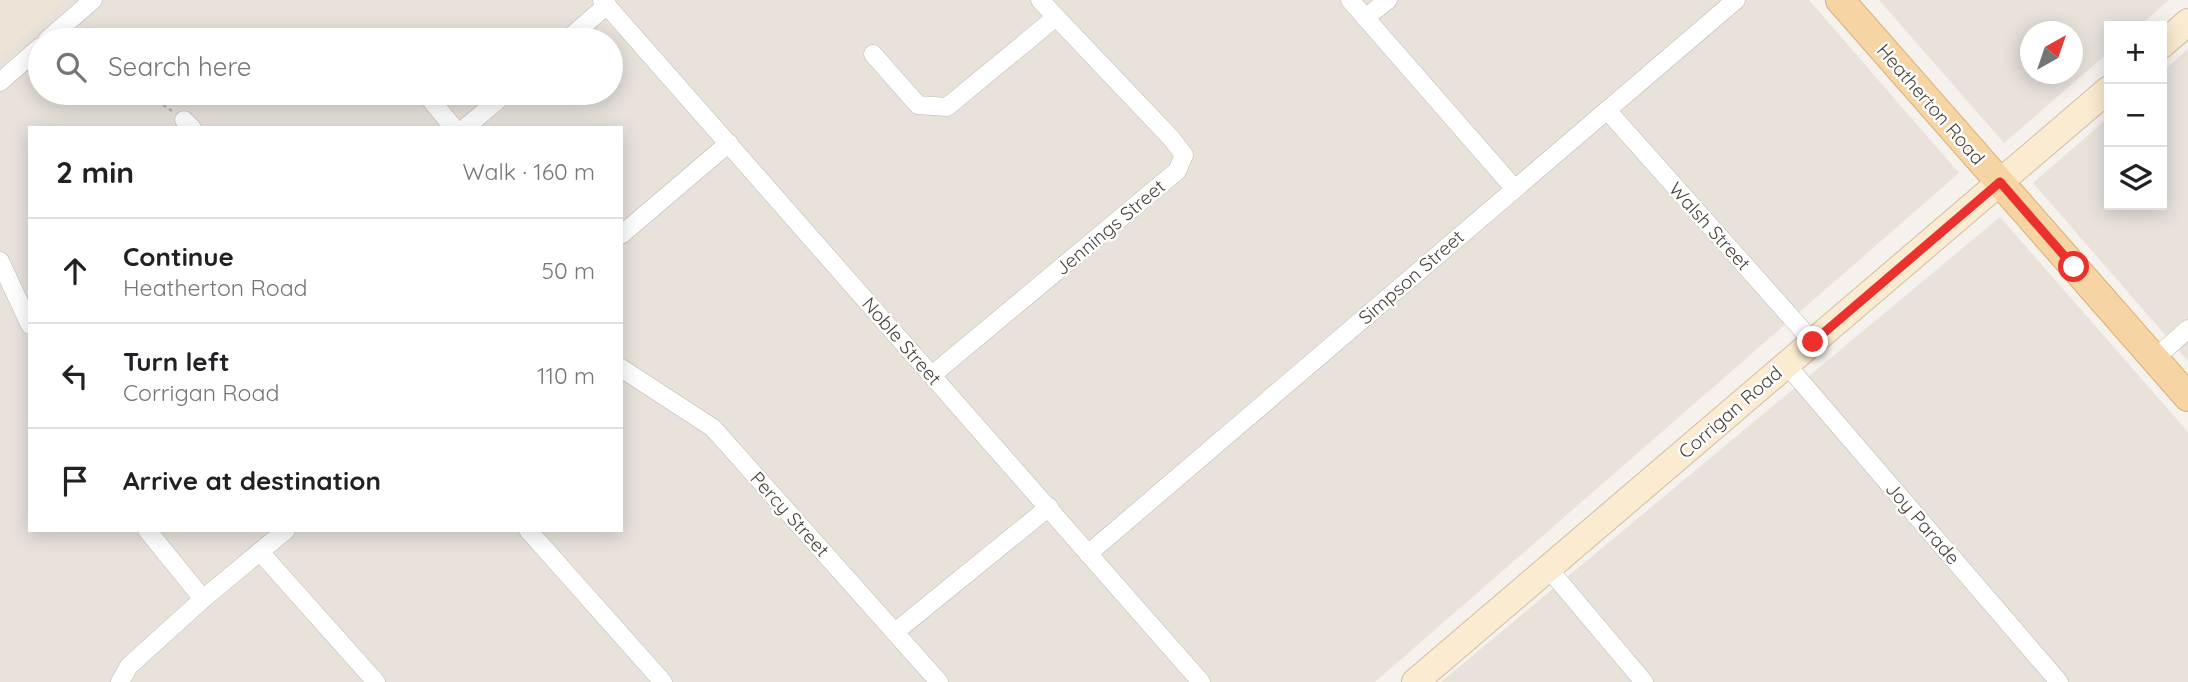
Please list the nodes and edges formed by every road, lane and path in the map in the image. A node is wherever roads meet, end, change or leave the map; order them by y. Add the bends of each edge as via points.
1 (93, 0) edge
2 (1040, 0) edge
3 (1349, 0) edge
4 (1388, 0) edge
5 (1736, 0) edge
6 (1840, 0) edge
7 (605, 3) edge
8 (1056, 17) junction
9 (1365, 18) junction
10 (2188, 22) edge
11 (61, 28) edge
12 (579, 28) edge
13 (2167, 41) edge
14 (873, 54) dead end
15 (28, 58) edge
16 (0, 82) edge
17 (2104, 93) edge
18 (162, 105) edge
19 (435, 105) edge
20 (492, 105) edge
21 (1607, 110) junction
22 (188, 124) edge
23 (452, 126) edge
24 (468, 126) edge
25 (729, 143) junction
26 (2000, 182) junction
27 (1514, 188) junction
28 (623, 233) edge
29 (0, 261) edge
30 (28, 321) edge
31 (2188, 329) edge
32 (1813, 342) junction
33 (2154, 359) junction
34 (1786, 364) junction
35 (623, 369) edge
36 (932, 375) junction
37 (2188, 397) edge
38 (1049, 508) junction
39 (149, 532) edge
40 (284, 532) edge
41 (530, 532) edge
42 (260, 552) junction
43 (1088, 554) junction
44 (1548, 568) junction
45 (203, 599) junction
46 (895, 632) junction
47 (120, 682) edge
48 (376, 682) edge
49 (663, 682) edge
50 (939, 682) edge
51 (1201, 682) edge
52 (1415, 682) edge
53 (1644, 682) edge
54 (2059, 682) edge

1 - 11 street
2 - 8 street, Jennings Street
3 - 9 street
4 - 9 street
5 - 21 street, Simpson Street
6 - 26 main road, Heatherton Road
7 - 12 street
7 - 25 street, Noble Street
8 - 14 street via 947,107 918,105
8 - 36 street, Jennings Street via 1184,155 1177,171
9 - 27 street
10 - 13 main road
15 - 16 street
17 - 26 main road, Corrigan Road
18 - 22 path
19 - 23 street
20 - 24 street
21 - 27 street, Simpson Street
21 - 32 street, Walsh Street
25 - 28 street
25 - 36 street, Noble Street
26 - 32 main road, Corrigan Road
26 - 33 main road, Heatherton Road
27 - 43 street, Simpson Street
29 - 30 street
31 - 33 street
32 - 34 main road, Corrigan Road
33 - 37 main road, Heatherton Road
34 - 44 main road, Corrigan Road
34 - 54 street, Joy Parade
35 - 46 street, Percy Street via 713,428
36 - 38 street, Noble Street
38 - 43 street, Noble Street
38 - 46 street
39 - 45 street
40 - 42 street
41 - 49 street
42 - 45 street
42 - 48 street
43 - 51 street, Noble Street
44 - 52 main road, Corrigan Road
44 - 53 street
45 - 47 street via 129,666
46 - 50 street, Percy Street

